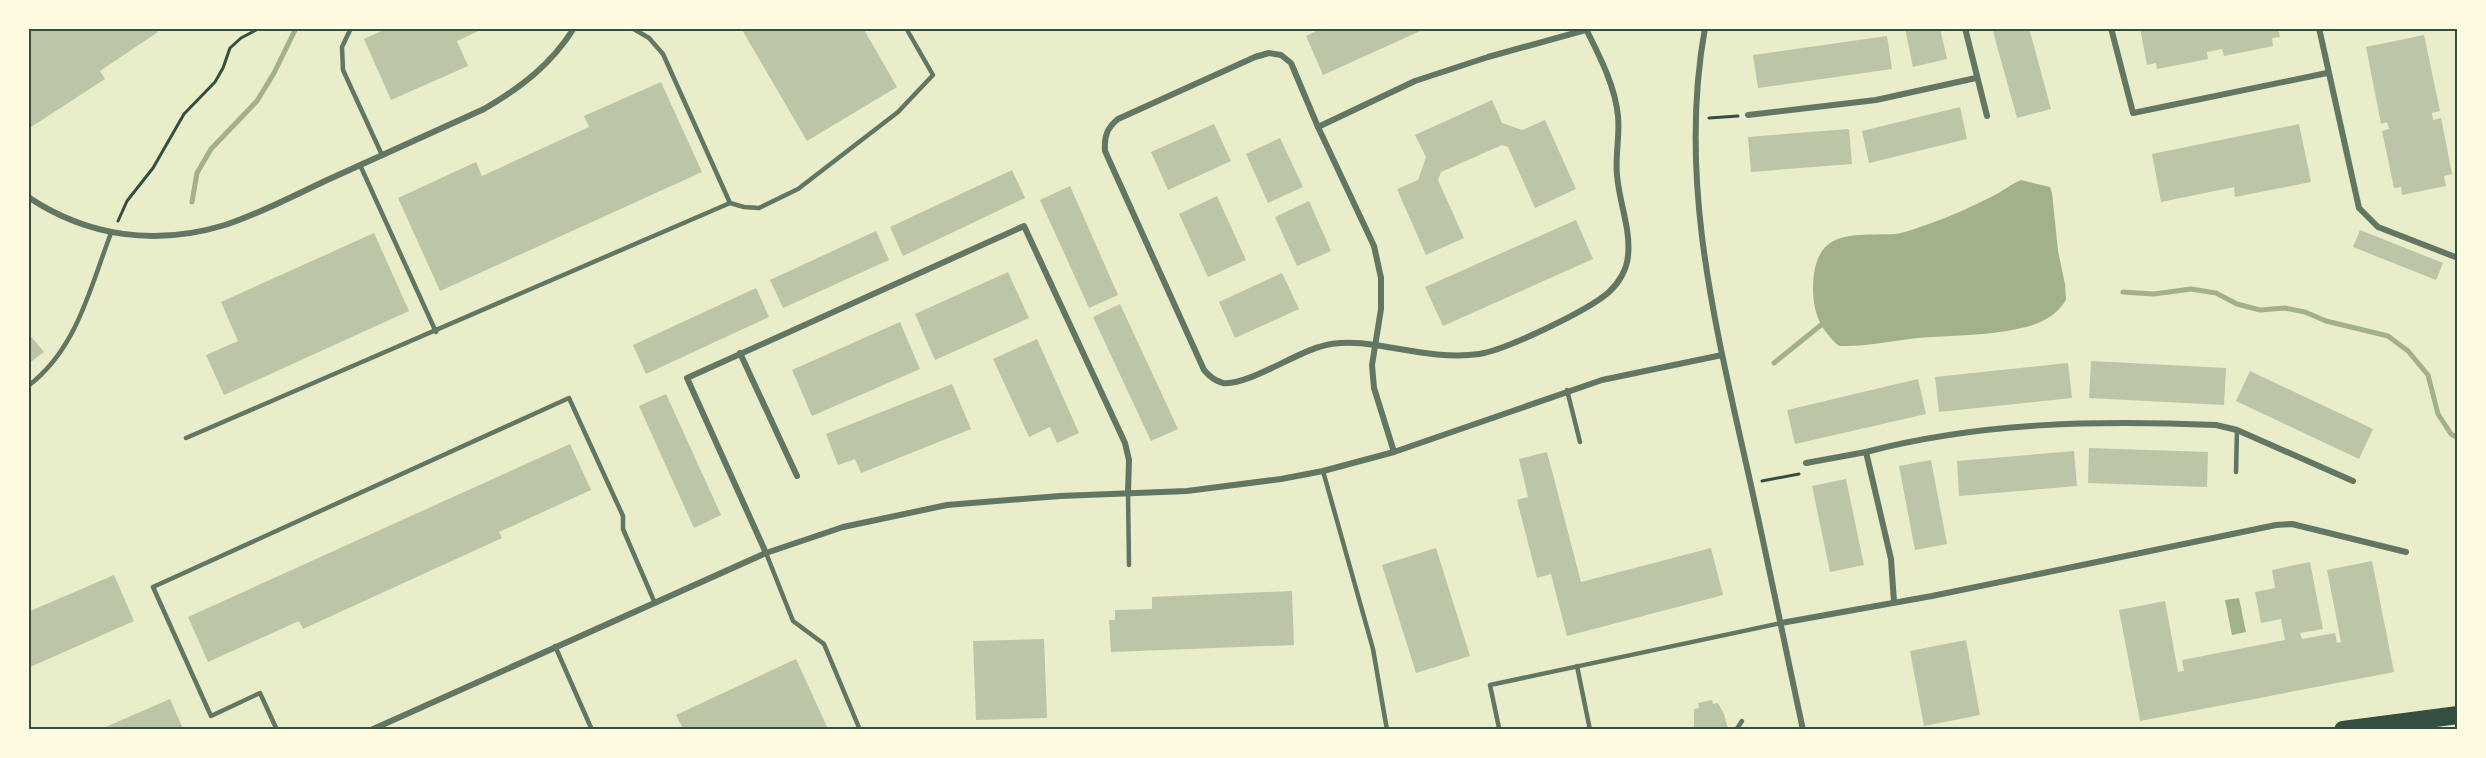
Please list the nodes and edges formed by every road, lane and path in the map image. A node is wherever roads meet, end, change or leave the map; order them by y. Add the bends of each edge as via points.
1 (260, 28) edge
2 (351, 28) edge
3 (574, 28) edge
4 (633, 28) edge
5 (906, 28) edge
6 (1705, 28) edge
7 (1965, 28) edge
8 (2111, 28) edge
9 (2319, 28) edge
10 (1588, 30) edge
11 (2327, 73) junction
12 (1976, 78) junction
13 (1745, 115) joint
14 (1987, 116) dead end
15 (1723, 117) dead end
16 (1318, 127) junction
17 (382, 155) junction
18 (360, 165) junction
19 (28, 197) edge
20 (730, 203) junction
21 (111, 233) junction
22 (2457, 258) edge
23 (436, 332) junction
24 (1375, 345) junction
25 (740, 353) junction
26 (1722, 355) junction
27 (28, 386) edge
28 (1567, 390) junction
29 (2237, 430) junction
30 (186, 438) dead end
31 (1580, 442) dead end
32 (1394, 452) junction
33 (1866, 452) junction
34 (1806, 464) dead end
35 (1323, 471) junction
36 (2236, 472) dead end
37 (1803, 473) dead end
38 (797, 476) dead end
39 (2353, 481) dead end
40 (1750, 483) junction
41 (1128, 493) junction
42 (2406, 552) dead end
43 (766, 554) junction
44 (1129, 565) dead end
45 (654, 602) junction
46 (1894, 602) junction
47 (1780, 623) junction
48 (555, 646) junction
49 (1577, 666) junction
50 (2457, 715) edge
51 (1742, 721) dead end
52 (1499, 728) edge
53 (277, 729) edge
54 (371, 729) edge
55 (592, 729) edge
56 (860, 729) edge
57 (1387, 729) edge
58 (1590, 729) edge
59 (1736, 729) edge
60 (1803, 729) edge
61 (2343, 729) edge

1 - 21 path via 230,48 215,82 184,114 153,168 127,201
2 - 17 lane via 342,47 344,70
3 - 17 street via 539,71 518,89 484,109
4 - 20 lane via 663,54
5 - 20 lane via 933,75 898,112 798,189 759,208
6 - 26 street via 1695,120 1696,186 1700,233
7 - 12 street
8 - 11 street via 2133,113
9 - 11 street
10 - 16 street via 1415,81
10 - 24 street via 1611,86 1618,116 1616,174 1628,256 1623,274 1612,290 1592,305 1480,354 1459,356
11 - 22 street via 2359,208 2378,227
12 - 13 street via 1876,100
12 - 14 street
13 - 15 path
16 - 24 street via 1374,246 1381,278
16 - 24 street via 1291,63 1281,55 1269,53 1118,118 1104,138 1105,151 1211,378 1221,382 1242,381 1319,347 1342,343
17 - 18 street
18 - 21 street via 225,225 167,237
18 - 23 lane
19 - 21 street via 47,210
20 - 23 lane
21 - 27 lane via 66,346 44,374
23 - 30 lane
24 - 32 street via 1374,388
25 - 38 street
25 - 41 street via 1024,226 1125,443
25 - 43 street via 687,378
26 - 28 street
26 - 40 street
28 - 31 lane
28 - 32 street
29 - 33 street via 2216,425 2082,422 1923,438
29 - 36 lane
29 - 39 street
32 - 35 street
33 - 34 street
33 - 46 street via 1890,559
35 - 41 street via 1237,486
35 - 57 lane via 1373,649
37 - 40 path
40 - 47 street
41 - 43 street via 946,505 843,527
41 - 44 lane
42 - 46 street via 2292,525 2276,525
43 - 45 street
43 - 56 lane via 793,621 824,644
45 - 48 street
45 - 53 lane via 623,529 623,516 569,398 153,586 210,716 260,693
46 - 47 street
47 - 49 lane
47 - 60 street
48 - 54 street
48 - 55 lane
49 - 52 lane via 1490,685
49 - 58 lane
50 - 61 highway
51 - 59 lane

